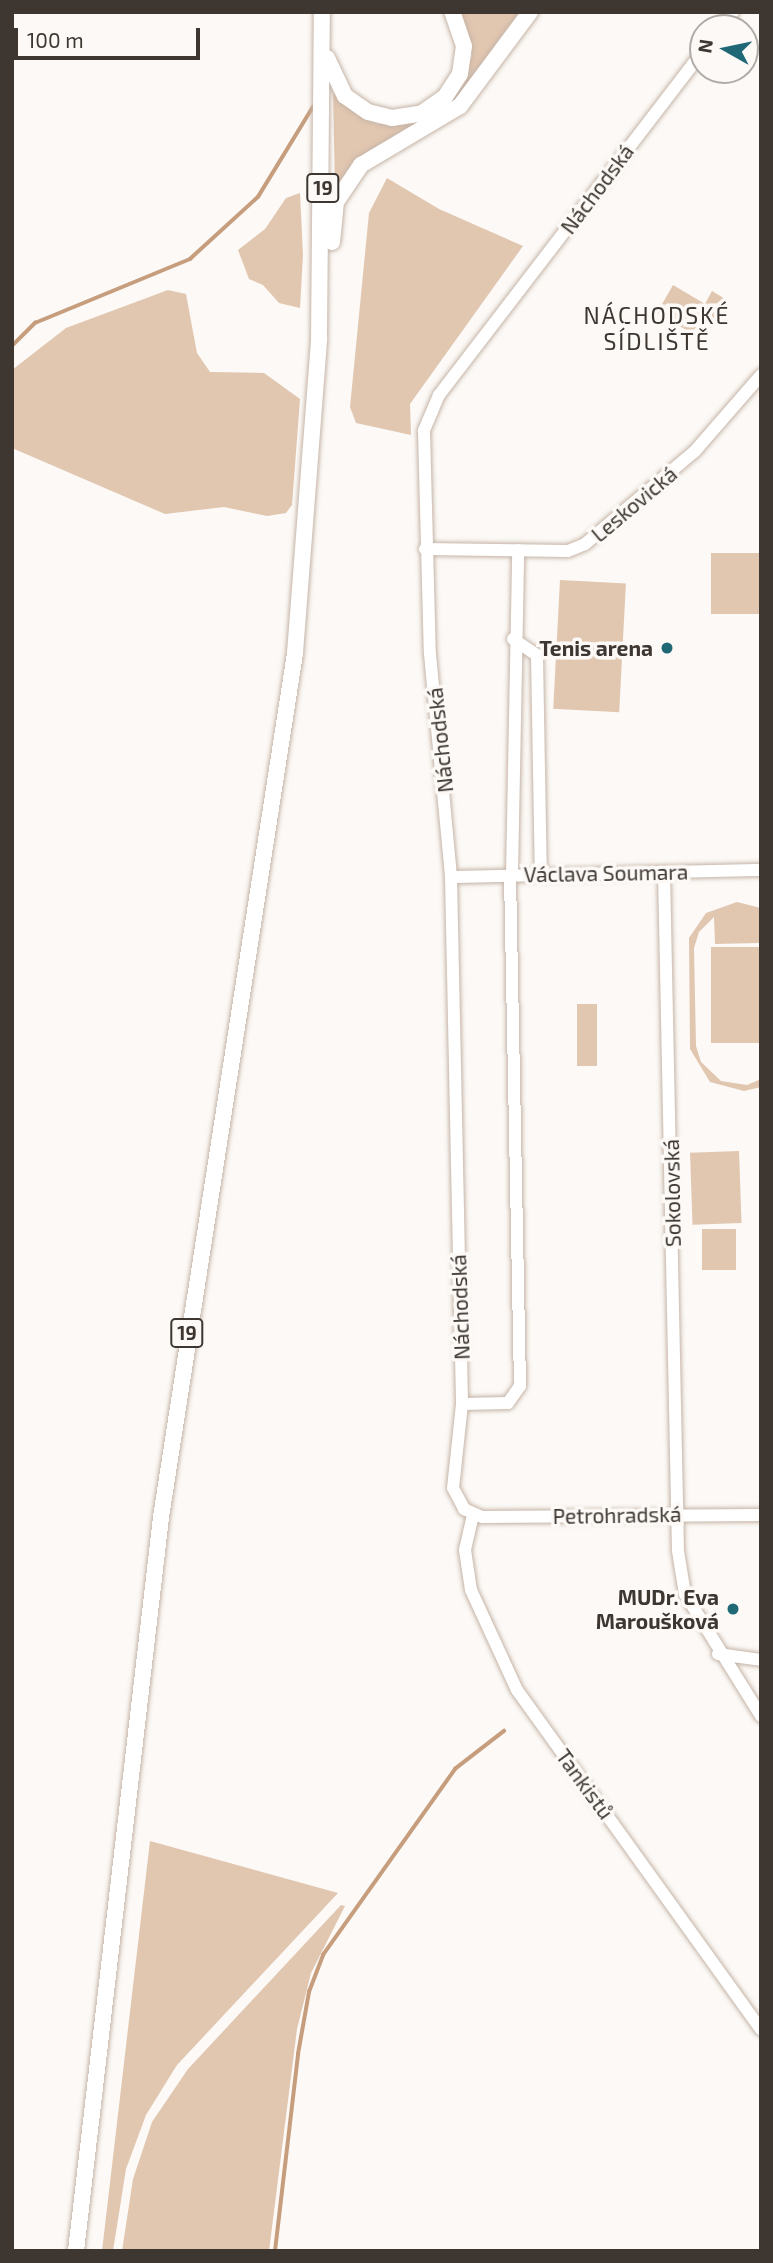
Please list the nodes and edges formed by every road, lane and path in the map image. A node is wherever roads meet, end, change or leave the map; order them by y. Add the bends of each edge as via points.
1 (322, 12) edge
2 (452, 12) edge
3 (530, 12) edge
4 (322, 38) junction
5 (689, 69) edge
6 (319, 338) junction
7 (761, 374) edge
8 (425, 549) junction
9 (518, 550) junction
10 (513, 639) junction
11 (761, 870) edge
12 (664, 872) junction
13 (541, 875) junction
14 (511, 876) junction
15 (451, 877) junction
16 (462, 1404) junction
17 (677, 1513) junction
18 (473, 1514) junction
19 (761, 1515) edge
20 (718, 1654) junction
21 (761, 1660) edge
22 (761, 1716) edge
23 (761, 2031) edge
24 (76, 2251) edge

1 - 4 main road, 19
2 - 4 main road via 464,46 460,74 445,97 408,117 368,112 345,96 331,75
3 - 6 main road via 460,106 390,143 341,189
4 - 6 main road, 19
5 - 8 street, Náchodská via 432,405 424,431
6 - 24 main road, 19 via 295,653 161,1517
7 - 9 street, Leskovická via 695,451 607,531 568,551
8 - 9 street, Leskovická
8 - 15 street, Náchodská
9 - 10 street
10 - 13 street via 537,655
10 - 14 street
11 - 12 street, Václava Soumara
12 - 13 street, Václava Soumara
12 - 17 street, Sokolovská
13 - 14 street, Václava Soumara
14 - 15 street, Václava Soumara
14 - 16 street via 520,1386 508,1403
15 - 16 street, Náchodská
16 - 18 street, Náchodská via 453,1488
17 - 18 street, Petrohradská
17 - 19 street, Petrohradská
17 - 20 street, Sokolovská via 685,1594
18 - 23 street, Tankistů via 465,1549 468,1579 478,1614 517,1690
20 - 21 street
20 - 22 street, Sokolovská

